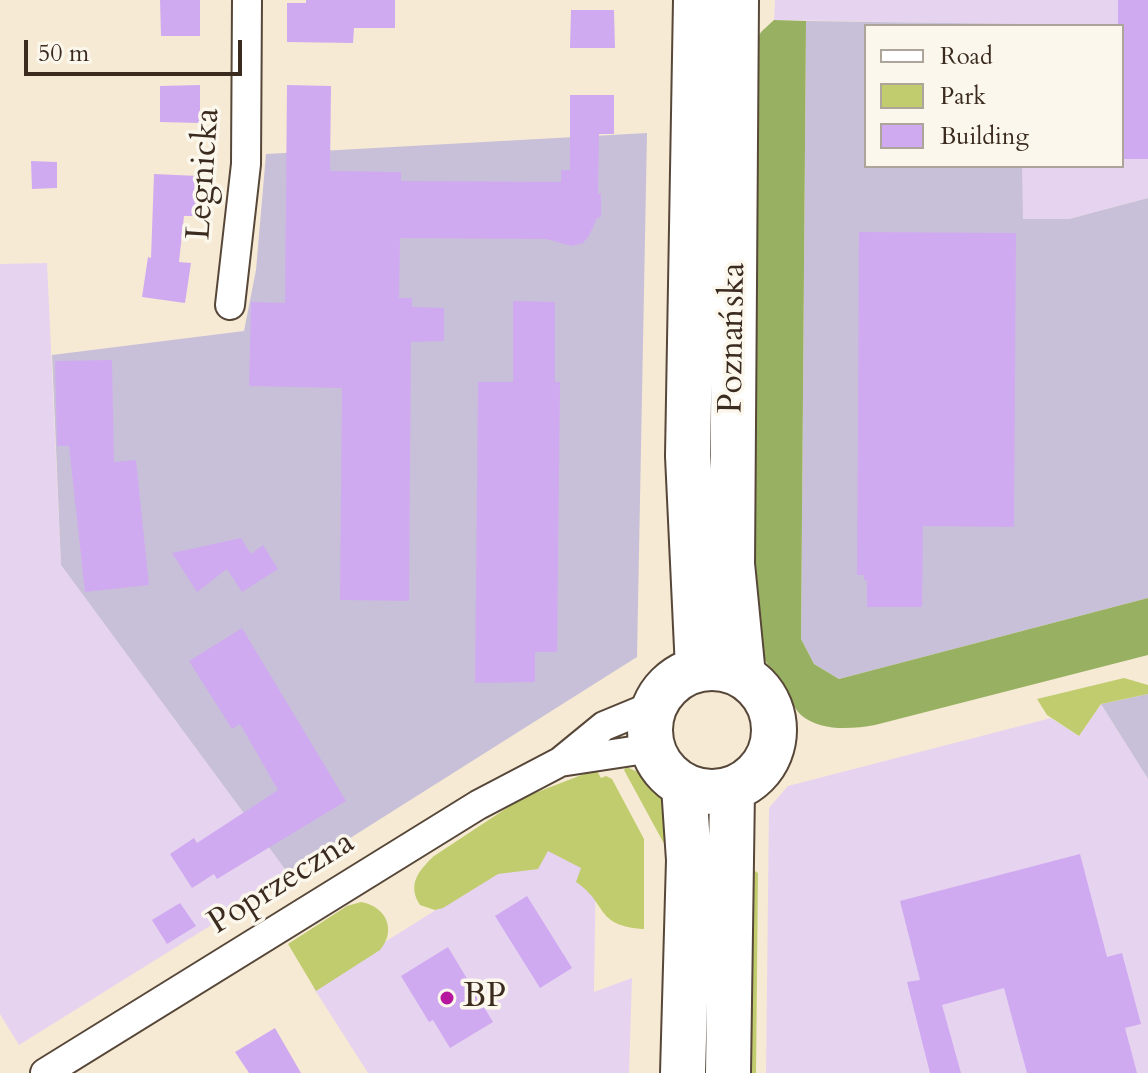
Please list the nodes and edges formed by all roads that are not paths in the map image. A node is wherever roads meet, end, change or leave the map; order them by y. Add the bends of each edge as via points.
1 (247, 0) edge
2 (696, 0) edge
3 (736, 0) edge
4 (230, 305) dead end
5 (698, 669) junction
6 (743, 676) junction
7 (655, 705) junction
8 (652, 748) junction
9 (560, 762) junction
10 (684, 786) junction
11 (732, 789) junction
12 (45, 1073) edge
13 (683, 1073) edge
14 (728, 1073) edge

1 - 4 street, Legnicka via 246,164
2 - 5 main road, Poznańska via 688,456
3 - 6 main road, Poznańska via 732,564
5 - 6 main road
5 - 7 main road via 665,689
6 - 11 main road via 768,703 773,740 766,761 752,778
7 - 8 main road
7 - 9 street, Poprzeczna via 604,726
8 - 9 street, Poprzeczna
8 - 10 main road via 659,763
9 - 12 street, Poprzeczna via 478,805
10 - 11 main road via 708,793
10 - 13 main road via 689,860
11 - 14 main road

